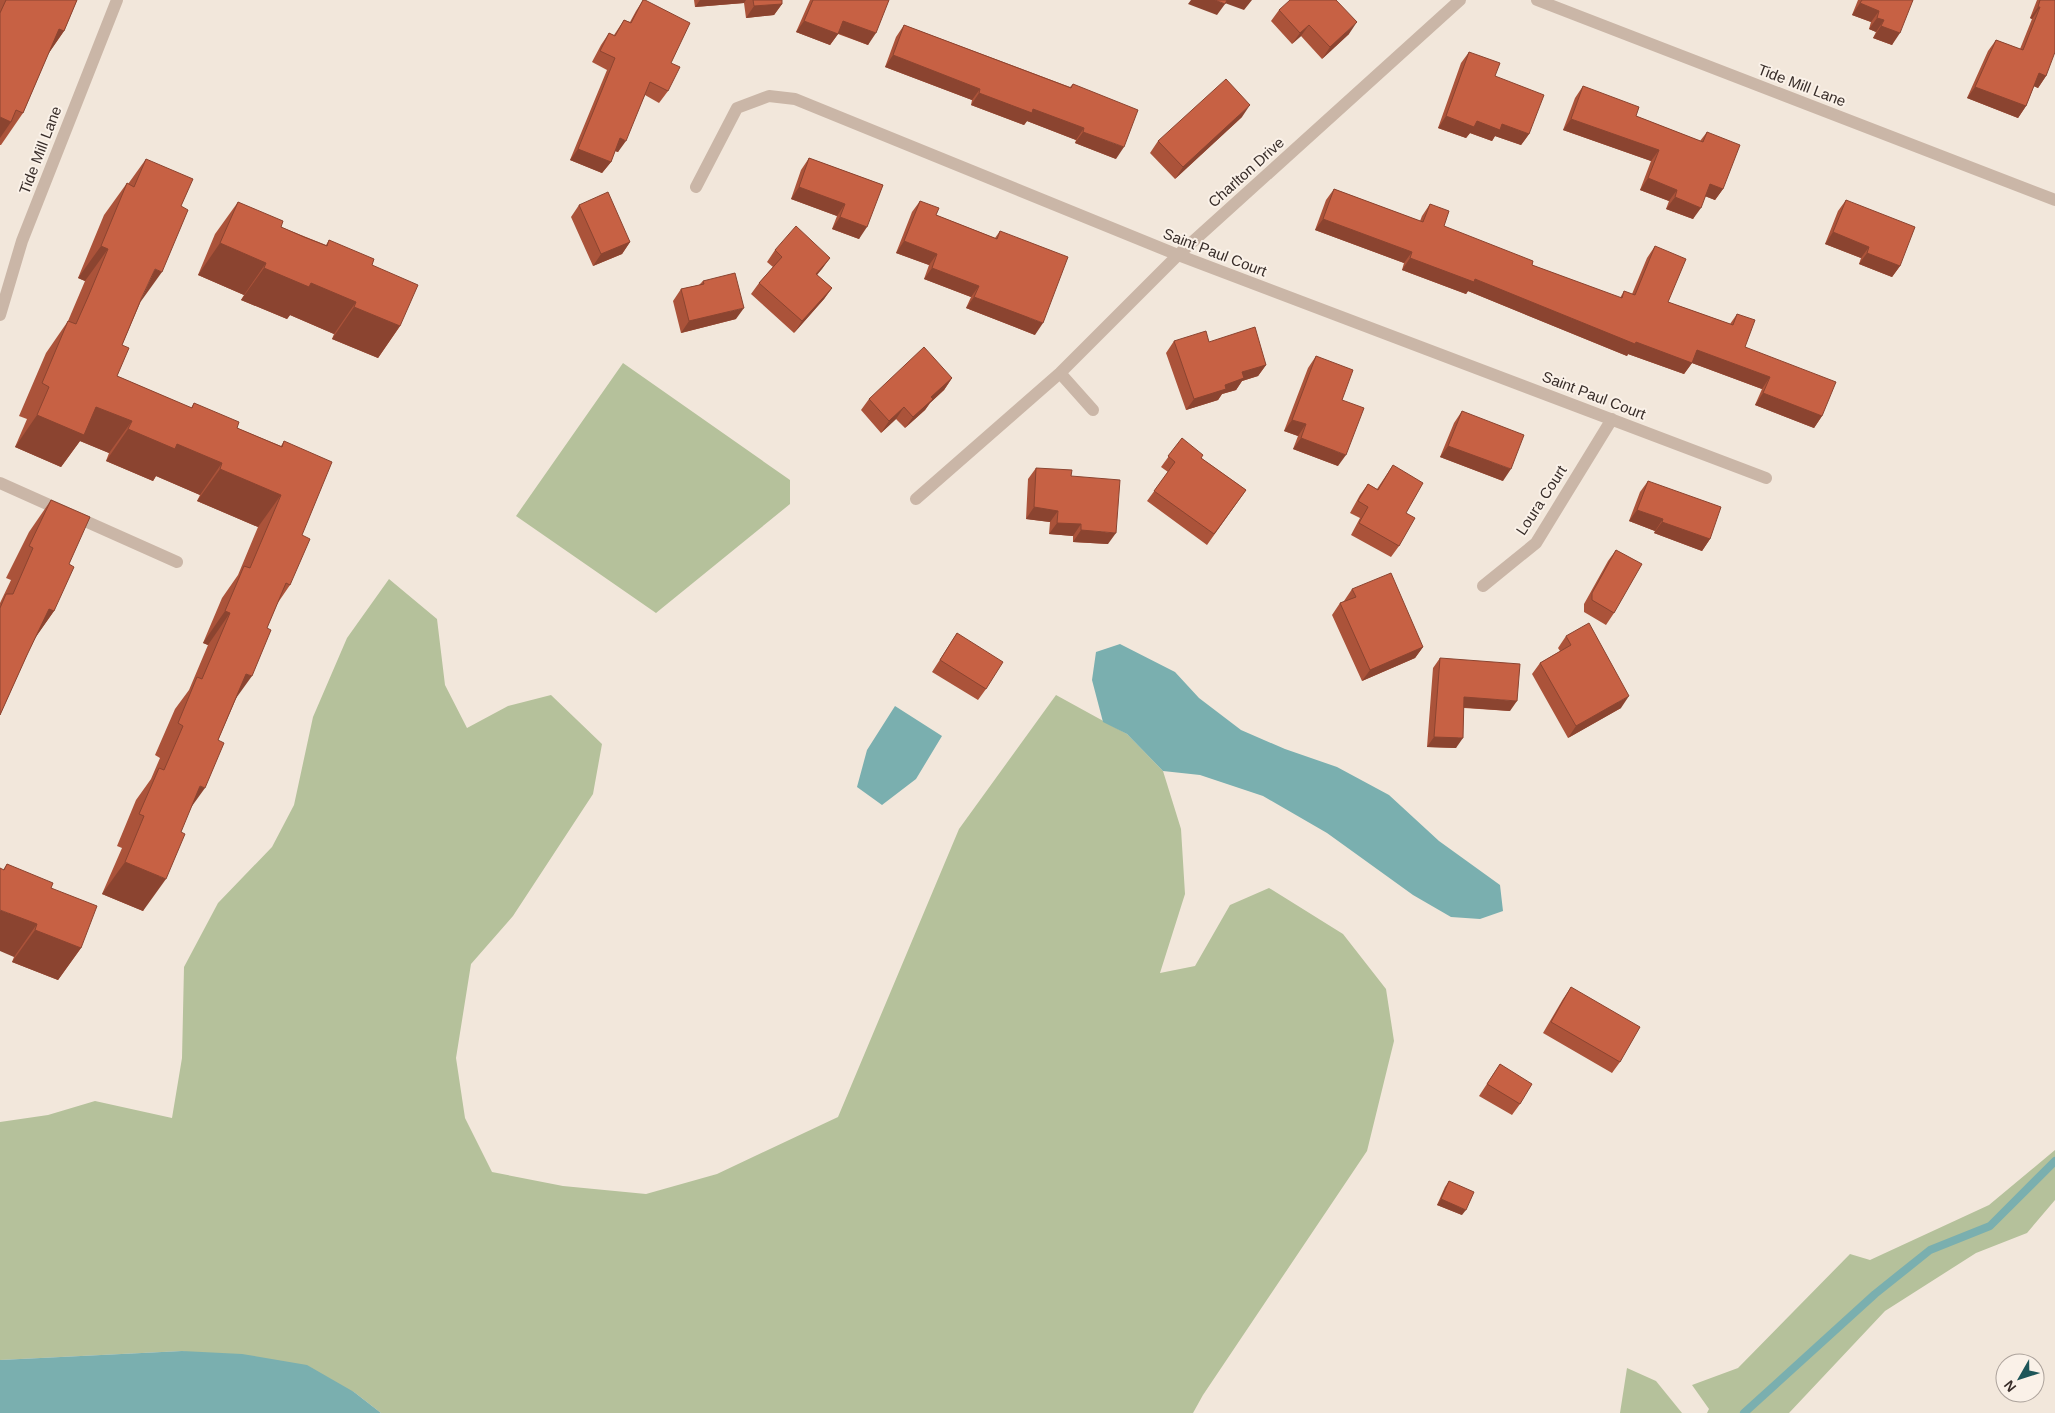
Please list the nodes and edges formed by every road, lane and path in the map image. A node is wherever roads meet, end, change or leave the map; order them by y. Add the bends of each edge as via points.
1 (117, 0) edge
2 (1460, 0) edge
3 (1537, 0) edge
4 (696, 187) dead end
5 (2055, 200) edge
6 (1178, 256) junction
7 (0, 315) edge
8 (1060, 373) junction
9 (1093, 410) dead end
10 (1612, 419) junction
11 (1766, 478) dead end
12 (0, 483) edge
13 (916, 499) dead end
14 (177, 562) dead end
15 (1483, 586) dead end

1 - 7 street, Tide Mill Lane via 22,241
2 - 6 street, Charlton Drive
3 - 5 street, Tide Mill Lane
4 - 6 street, Saint Paul Court via 737,108 769,96 795,99
6 - 8 street, Charlton Drive
6 - 10 street, Saint Paul Court
8 - 9 street
8 - 13 street, Charlton Drive
10 - 11 street, Saint Paul Court
10 - 15 street, Loura Court via 1536,543
12 - 14 street

